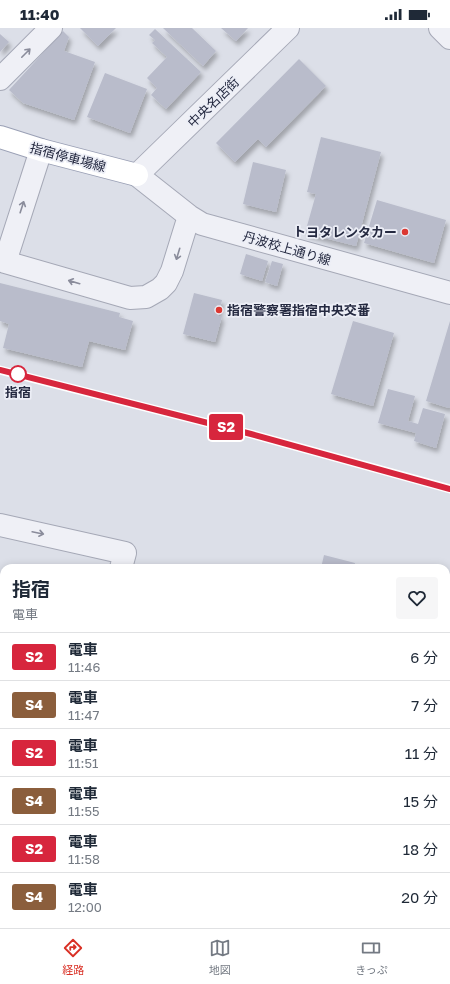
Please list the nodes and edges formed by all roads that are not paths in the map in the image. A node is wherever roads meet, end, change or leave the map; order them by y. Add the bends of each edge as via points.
1 (51, 28) edge
2 (288, 28) edge
3 (440, 28) edge
4 (450, 38) edge
5 (0, 79) edge
6 (0, 137) edge
7 (41, 150) junction
8 (137, 175) junction
9 (189, 216) junction
10 (450, 294) edge
11 (0, 525) edge
12 (122, 564) edge

5 -> 1 street
2 - 8 street, 中央名店街
3 - 4 street
6 - 7 main road, 指宿停車場線
7 - 8 main road, 指宿停車場線
9 -> 7 street via 166,283 146,297 130,298 5,262
8 - 9 street, 丹波校上通り線
9 - 10 street, 丹波校上通り線 via 202,224
11 -> 12 street via 125,553

